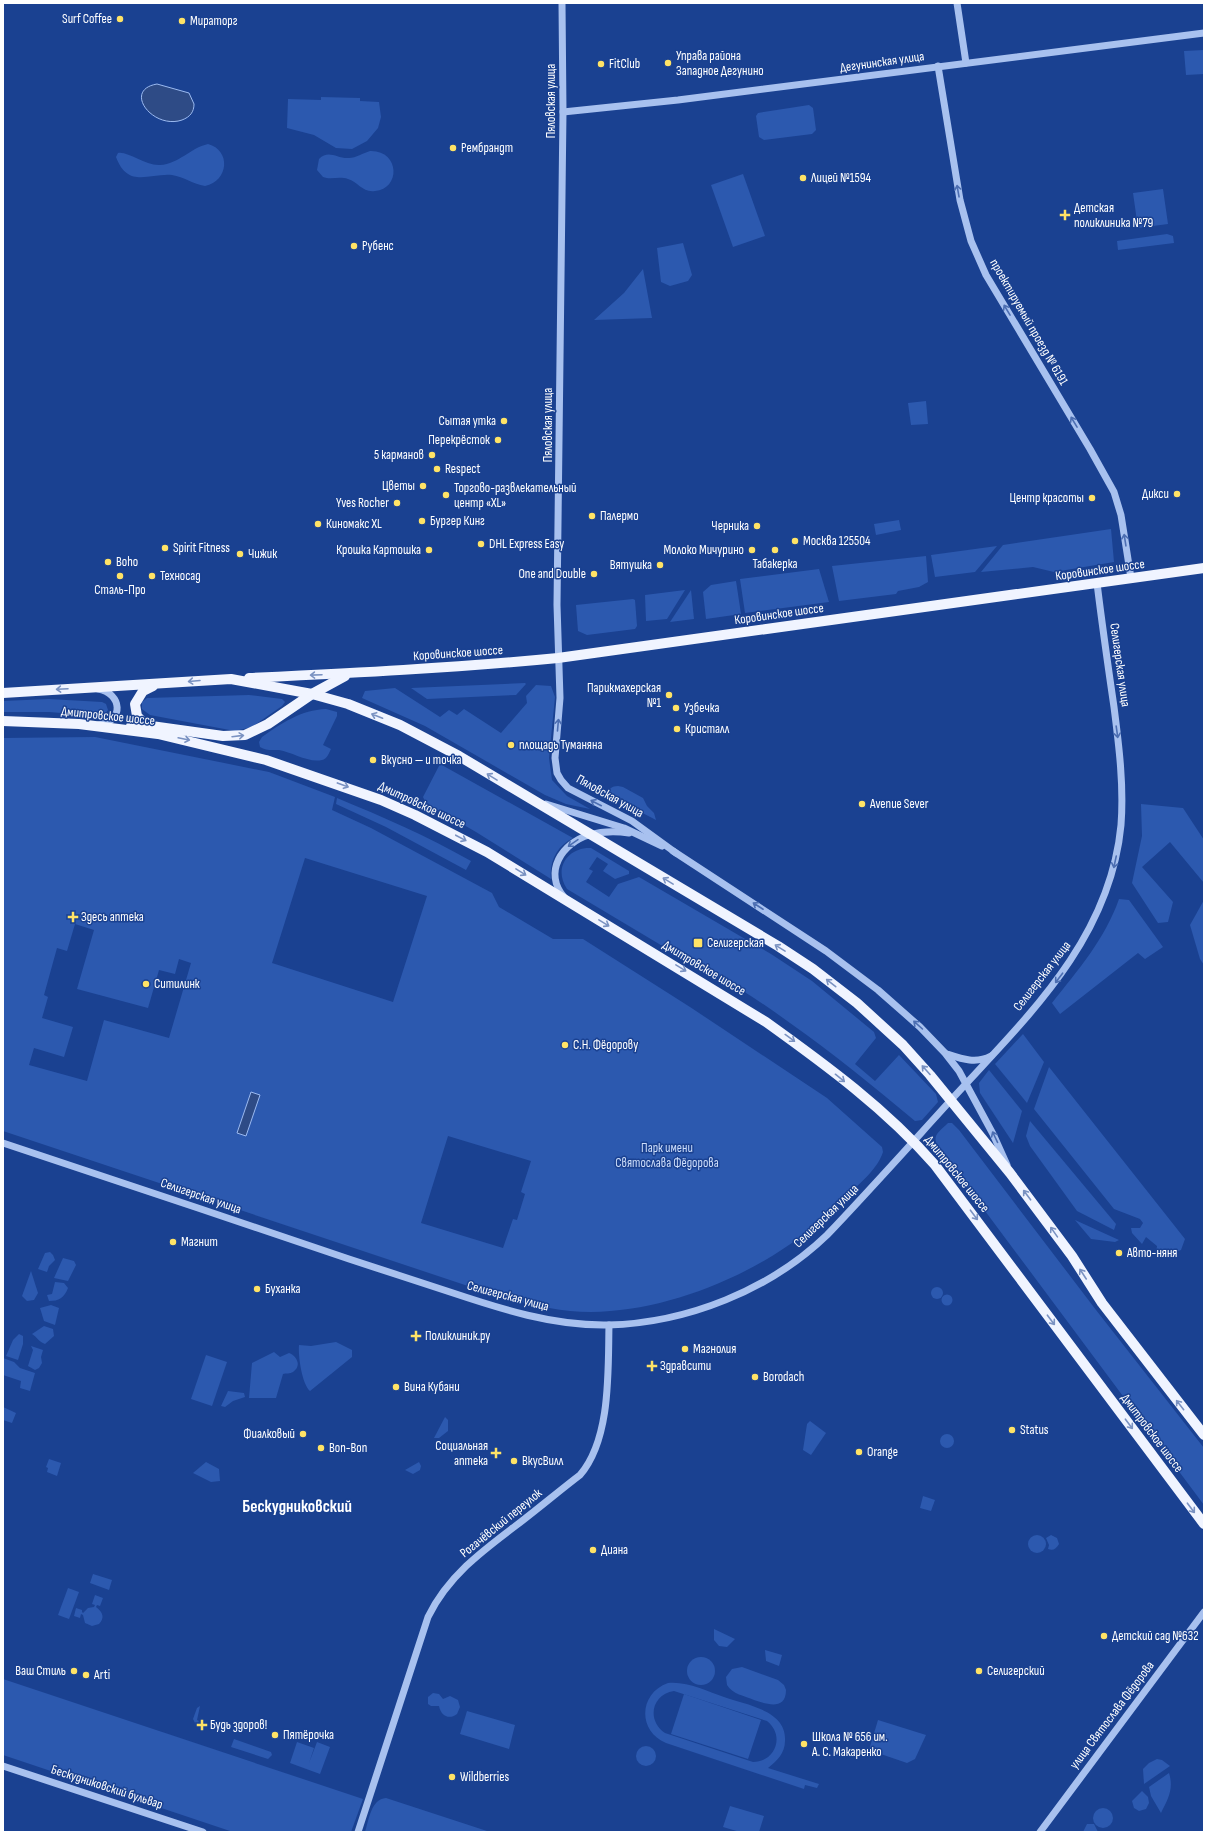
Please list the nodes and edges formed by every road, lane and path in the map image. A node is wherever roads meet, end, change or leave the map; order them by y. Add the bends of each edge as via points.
1 (562, 3) edge
2 (957, 3) edge
3 (1204, 33) edge
4 (966, 62) junction
5 (938, 66) junction
6 (563, 112) junction
7 (1204, 568) edge
8 (1132, 578) junction
9 (1097, 583) junction
10 (558, 658) junction
11 (355, 673) junction
12 (230, 679) junction
13 (157, 684) junction
14 (88, 688) junction
15 (3, 692) edge
16 (312, 694) junction
17 (3, 721) edge
18 (144, 724) junction
19 (94, 725) junction
20 (118, 728) junction
21 (158, 734) junction
22 (525, 797) junction
23 (638, 833) junction
24 (589, 835) junction
25 (676, 853) junction
26 (571, 903) junction
27 (945, 1053) junction
28 (993, 1055) junction
29 (966, 1084) junction
30 (951, 1100) junction
31 (914, 1141) junction
32 (3, 1143) edge
33 (1010, 1173) junction
34 (609, 1325) junction
35 (1204, 1436) edge
36 (1204, 1524) edge
37 (1204, 1612) edge
38 (3, 1766) edge
39 (203, 1832) edge
40 (358, 1832) edge
41 (1040, 1832) edge

1 - 6 street, Пяловская улица
2 - 4 street
3 - 4 street, Дегунинская улица
4 - 5 street, Дегунинская улица
5 - 6 street, Дегунинская улица via 678,100
8 -> 5 street, проектируемый проезд № 6191 via 1121,515 1114,492 986,275 971,241 960,200
6 - 10 street, Пяловская улица
7 - 8 main road, Коровинское шоссе
8 - 9 main road, Коровинское шоссе
9 - 10 main road, Коровинское шоссе
9 -> 28 street, Селигерская улица via 1118,744 1122,804 1116,860 1112,878 1098,913 1075,954 1058,979
10 - 11 main road, Коровинское шоссе
25 -> 10 street, Пяловская улица via 632,821 581,795 561,780 557,773 555,758 560,698
11 -> 12 main road, Коровинское шоссе
11 - 16 main road, Коровинское шоссе
12 -> 13 main road, Дмитровское шоссе
12 - 16 main road, Дмитровское шоссе
13 - 14 main road, Дмитровское шоссе
13 - 18 main road via 142,691 136,700 135,712
14 -> 15 main road, Дмитровское шоссе
14 - 19 street via 105,691 112,696 117,705 113,719 104,724
18 -> 16 main road, Дмитровское шоссе via 222,736 246,735 268,724
22 -> 16 main road, Дмитровское шоссе via 459,756 400,725 348,704
17 - 19 main road, Дмитровское шоссе
18 - 20 main road, Дмитровское шоссе
18 - 21 main road
19 - 20 main road, Дмитровское шоссе
20 - 21 main road, Дмитровское шоссе
21 -> 26 main road, Дмитровское шоссе via 266,760 381,800 487,852
22 - 23 street
22 - 24 main road, Дмитровское шоссе
23 - 24 street via 607,831
23 - 25 street
24 -> 26 street via 567,848 556,866 557,887
30 -> 24 main road, Дмитровское шоссе via 903,1045 857,1003 813,969
27 -> 25 street via 878,990 826,951
26 -> 31 main road, Дмитровское шоссе via 766,1022 810,1053
27 - 28 street via 971,1060 986,1059
27 - 29 street
28 - 29 street, Селигерская улица
29 - 30 street, Селигерская улица
33 -> 29 street via 993,1134
30 - 31 street, Селигерская улица
30 - 33 main road, Дмитровское шоссе
31 - 34 street, Селигерская улица via 812,1249 767,1280 701,1309
31 -> 36 main road, Дмитровское шоссе via 957,1192
32 - 34 street, Селигерская улица via 503,1310 542,1319
35 -> 33 main road, Дмитровское шоссе via 1102,1303 1072,1256
34 - 40 street, Рогачёвский переулок via 604,1417 599,1443 593,1456 580,1475 478,1554 452,1580 435,1602
37 - 41 street, улица Святослава Фёдорова
38 - 39 street, Бескудниковский бульвар

